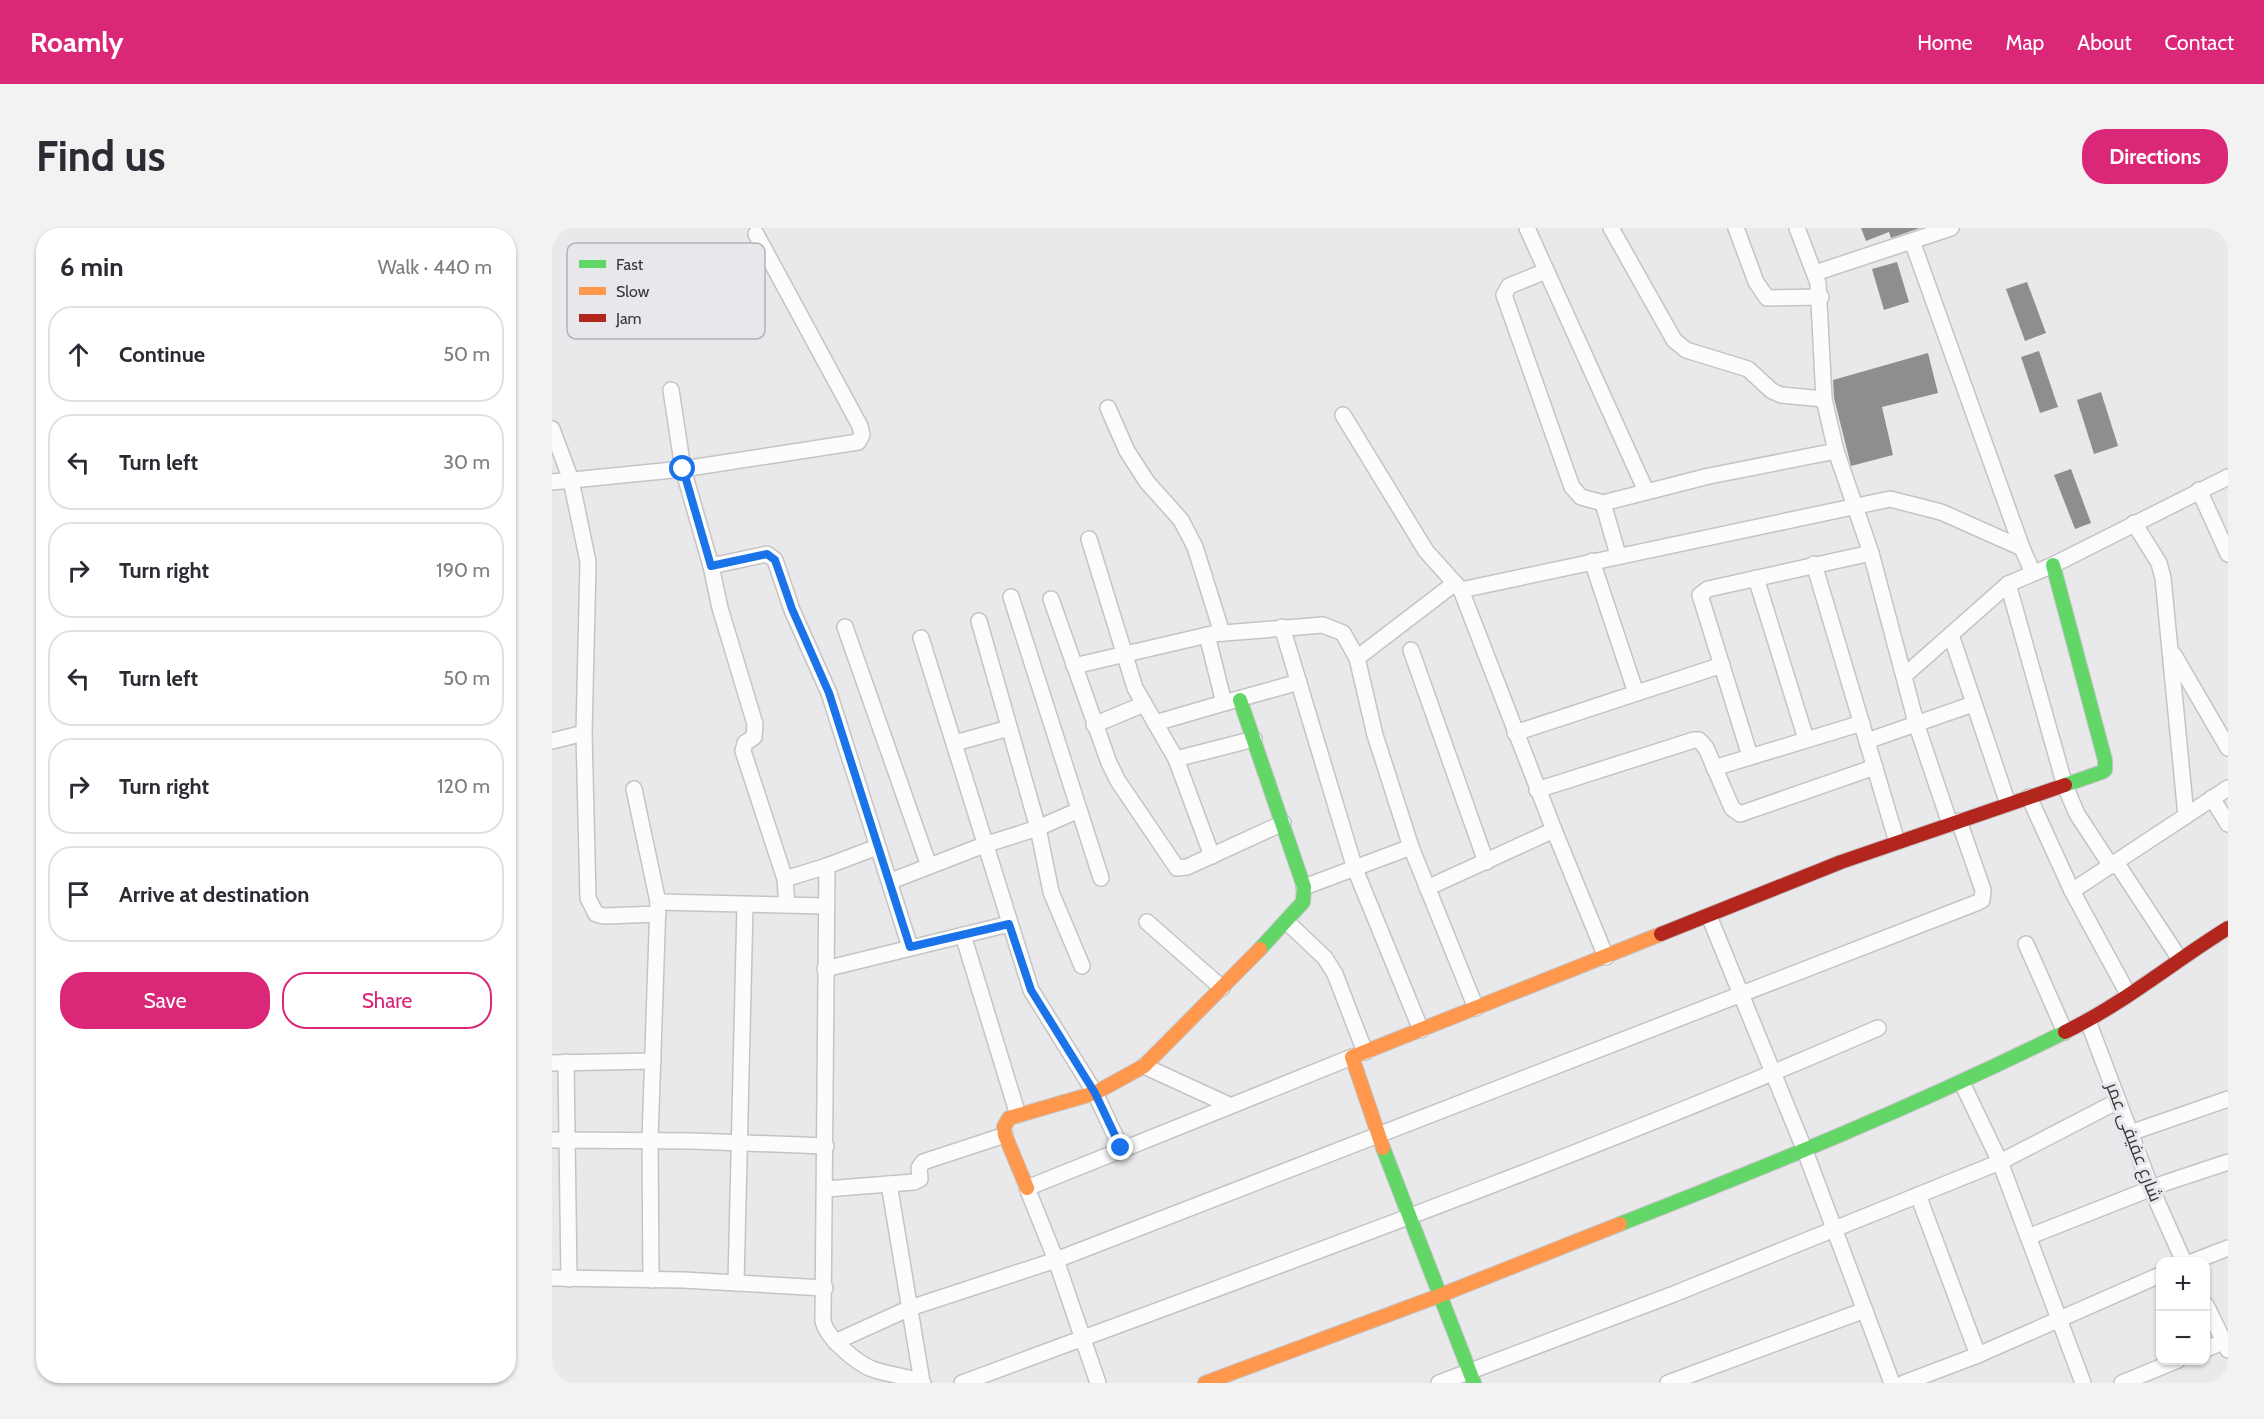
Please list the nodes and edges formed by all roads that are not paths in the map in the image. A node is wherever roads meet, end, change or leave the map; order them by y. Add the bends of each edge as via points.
1 (1527, 228) edge
2 (1611, 228) edge
3 (1736, 228) edge
4 (1797, 228) edge
5 (1951, 228) edge
6 (756, 234) dead end
7 (1912, 241) junction
8 (761, 243) edge
9 (765, 251) edge
10 (1546, 271) junction
11 (1815, 273) junction
12 (1821, 297) junction
13 (672, 390) dead end
14 (1824, 399) junction
15 (1108, 408) dead end
16 (1343, 415) dead end
17 (552, 429) edge
18 (1836, 451) junction
19 (683, 469) junction
20 (2228, 477) edge
21 (571, 480) junction
22 (552, 482) edge
23 (2199, 490) junction
24 (1646, 491) junction
25 (1603, 503) junction
26 (1856, 504) junction
27 (2134, 523) junction
28 (1089, 539) dead end
29 (2022, 548) junction
30 (1871, 553) junction
31 (1618, 555) junction
32 (2228, 555) edge
33 (1592, 561) junction
34 (1814, 564) junction
35 (2053, 565) junction
36 (711, 566) junction
37 (2033, 573) junction
38 (1756, 578) junction
39 (2008, 584) junction
40 (1458, 586) junction
41 (1011, 597) dead end
42 (1051, 599) dead end
43 (979, 621) dead end
44 (845, 627) dead end
45 (1282, 627) junction
46 (1215, 634) junction
47 (1952, 635) junction
48 (921, 638) dead end
49 (1411, 650) dead end
50 (2171, 650) junction
51 (1125, 654) junction
52 (1357, 658) junction
53 (1722, 665) junction
54 (1074, 666) junction
55 (1904, 676) junction
56 (1299, 682) junction
57 (1636, 693) junction
58 (1240, 700) junction
59 (1224, 703) junction
60 (1144, 704) junction
61 (1973, 705) junction
62 (1155, 723) junction
63 (1862, 723) junction
64 (1094, 725) junction
65 (1917, 726) junction
66 (1009, 728) junction
67 (584, 733) junction
68 (1515, 733) junction
69 (1254, 740) junction
70 (1806, 740) junction
71 (552, 741) edge
72 (1867, 741) junction
73 (955, 743) junction
74 (2228, 748) edge
75 (1750, 756) junction
76 (1176, 759) junction
77 (1875, 767) junction
78 (1714, 768) junction
79 (2065, 786) junction
80 (2228, 788) edge
81 (634, 789) dead end
82 (1537, 790) junction
83 (2029, 797) junction
84 (2212, 798) junction
85 (2008, 804) junction
86 (1079, 810) junction
87 (2186, 816) junction
88 (1283, 823) junction
89 (1954, 823) junction
90 (2228, 824) edge
91 (1038, 828) junction
92 (1554, 830) junction
93 (1897, 842) junction
94 (984, 845) junction
95 (877, 847) junction
96 (1411, 847) junction
97 (1212, 856) junction
98 (1486, 862) junction
99 (2113, 864) junction
100 (827, 866) junction
101 (928, 866) junction
102 (1355, 869) junction
103 (1101, 878) dead end
104 (785, 879) junction
105 (891, 881) junction
106 (1304, 887) junction
107 (1427, 888) junction
108 (2072, 891) junction
109 (787, 905) junction
110 (745, 906) junction
111 (826, 906) junction
112 (658, 908) junction
113 (1709, 916) junction
114 (1147, 921) dead end
115 (1287, 922) junction
116 (1009, 924) junction
117 (2228, 928) edge
118 (963, 935) junction
119 (2026, 944) dead end
120 (910, 947) junction
121 (1606, 957) junction
122 (2179, 958) junction
123 (1082, 966) dead end
124 (825, 969) junction
125 (1222, 988) junction
126 (1739, 994) junction
127 (2128, 994) junction
128 (1476, 1008) junction
129 (2088, 1021) junction
130 (1878, 1028) dead end
131 (1421, 1030) junction
132 (2065, 1032) junction
133 (1358, 1055) junction
134 (652, 1061) junction
135 (559, 1063) edge
136 (1144, 1066) junction
137 (1772, 1074) junction
138 (1962, 1083) junction
139 (1095, 1093) junction
140 (2228, 1099) edge
141 (2118, 1101) junction
142 (1229, 1105) junction
143 (1018, 1115) junction
144 (2130, 1132) junction
145 (1005, 1134) junction
146 (1378, 1134) junction
147 (552, 1140) edge
148 (569, 1140) junction
149 (650, 1140) junction
150 (738, 1142) junction
151 (826, 1146) junction
152 (1121, 1148) junction
153 (1805, 1151) junction
154 (2000, 1161) junction
155 (2228, 1162) edge
156 (889, 1184) junction
157 (1027, 1188) junction
158 (2151, 1188) junction
159 (826, 1189) junction
160 (1918, 1195) junction
161 (1410, 1214) junction
162 (1835, 1229) junction
163 (2028, 1237) junction
164 (2228, 1248) edge
165 (2182, 1257) edge
166 (2205, 1257) edge
167 (1056, 1260) junction
168 (2156, 1277) edge
169 (552, 1278) edge
170 (569, 1279) junction
171 (651, 1280) junction
172 (736, 1283) junction
173 (825, 1288) junction
174 (1440, 1295) junction
175 (910, 1308) junction
176 (1864, 1310) junction
177 (2208, 1311) edge
178 (2060, 1319) junction
179 (1082, 1338) junction
180 (835, 1342) junction
181 (2227, 1344) edge
182 (2210, 1348) edge
183 (1978, 1355) junction
184 (2166, 1365) edge
185 (870, 1376) edge
186 (1472, 1377) edge
187 (923, 1383) edge
188 (962, 1383) edge
189 (1098, 1383) edge
190 (1205, 1383) edge
191 (1439, 1383) edge
192 (1668, 1383) edge
193 (1892, 1383) edge
194 (1904, 1383) edge
195 (2083, 1383) edge
196 (2122, 1383) edge

1 - 10 street
2 - 14 street via 1674,340 1686,350 1748,369 1781,395
3 - 12 street via 1756,282 1767,298
4 - 11 street
5 - 7 street
6 - 8 street
7 - 11 street
7 - 29 street
9 - 19 street via 862,435 858,442 847,446
10 - 24 street
10 - 25 street via 1509,286 1504,295 1572,488 1581,497
11 - 12 street
12 - 14 street
13 - 19 street
14 - 18 street
15 - 46 street via 1127,452 1181,520 1195,547
16 - 40 street via 1426,551
17 - 21 street
18 - 24 street
18 - 26 street
19 - 21 street
19 - 36 street
20 - 23 street
21 - 22 street
21 - 67 street via 588,562
23 - 27 street
23 - 32 street
24 - 25 street
25 - 31 street
26 - 29 street via 1890,499 1915,504
26 - 30 street
26 - 31 street
27 - 35 street
27 - 50 street via 2161,571
28 - 51 street
29 - 37 street
30 - 34 street
30 - 55 street
31 - 33 street
33 - 40 street
33 - 57 street
34 - 38 street
34 - 63 street
35 - 37 street
35 - 79 street via 2106,765 2102,772
36 - 95 street via 767,554 773,557 829,693
36 - 104 street via 754,724 754,737 742,751
37 - 39 street
38 - 53 street via 1700,595
38 - 70 street
39 - 47 street
39 - 79 street
40 - 52 street
40 - 68 street
41 - 86 street
42 - 54 street
43 - 66 street
44 - 101 street
45 - 46 street
45 - 52 street via 1334,627
45 - 56 street
46 - 51 street
46 - 59 street
47 - 55 street
47 - 61 street
48 - 73 street
49 - 98 street
50 - 74 street
50 - 87 street
51 - 54 street
51 - 60 street via 1134,687
52 - 96 street
53 - 57 street
53 - 75 street
54 - 64 street
55 - 65 street
56 - 58 street
56 - 102 street
57 - 68 street
58 - 59 street
58 - 69 street
59 - 62 street
60 - 62 street
60 - 64 street
61 - 65 street
61 - 85 street
62 - 76 street
63 - 70 street
63 - 72 street
64 - 97 street via 1118,781 1177,868
65 - 72 street
65 - 89 street
66 - 73 street
66 - 91 street
67 - 71 street
67 - 112 street via 591,907 604,916
68 - 82 street
69 - 76 street
69 - 88 street
70 - 75 street
72 - 77 street
73 - 94 street
75 - 78 street
76 - 97 street
77 - 78 street via 1740,814 1732,807
77 - 93 street
78 - 82 street via 1703,744 1694,740
79 - 83 street
79 - 99 street via 2082,823
80 - 84 street
81 - 112 street
82 - 92 street
83 - 85 street
83 - 108 street
84 - 87 street
84 - 90 street
85 - 89 street
86 - 91 street
86 - 103 street
87 - 99 street
88 - 97 street
88 - 106 street
89 - 93 street
89 - 126 street via 1983,890 1982,900
91 - 94 street
91 - 123 street via 1051,892
92 - 98 street
92 - 121 street
93 - 113 street
94 - 101 street
94 - 116 street
95 - 100 street
95 - 105 street
96 - 102 street
96 - 107 street
98 - 107 street
99 - 108 street
99 - 122 street
100 - 104 street
100 - 111 street
101 - 105 street
102 - 106 street
102 - 131 street
104 - 109 street
105 - 120 street
106 - 115 street via 1302,902
107 - 128 street
108 - 127 street
109 - 110 street
109 - 111 street
110 - 112 street
110 - 150 street
111 - 124 street
112 - 134 street
113 - 121 street
113 - 126 street
114 - 125 street
115 - 125 street
115 - 133 street via 1325,958 1335,974
116 - 118 street
116 - 139 street via 1031,990
117 - 122 street
118 - 120 street
118 - 143 street
119 - 132 street
120 - 124 street
121 - 128 street
122 - 127 street
124 - 151 street
125 - 136 street
126 - 137 street
126 - 146 street
127 - 129 street
128 - 131 street
129 - 132 street
129 - 141 street, شارع عفيفى عمر
130 - 137 street
131 - 133 street
132 - 138 street
133 - 142 street
133 - 146 street
134 - 135 street
134 - 149 street
135 - 148 street
136 - 139 street
136 - 142 street
137 - 153 street
137 - 161 street
138 - 153 street
138 - 154 street
139 - 143 street
139 - 152 street
140 - 144 street
141 - 144 street, شارع عفيفى عمر
141 - 154 street
142 - 152 street
143 - 145 street via 1005,1123
144 - 158 street, شارع عفيفى عمر
145 - 156 street via 923,1162 917,1181
145 - 157 street
146 - 161 street
146 - 167 street
147 - 148 street
148 - 149 street
148 - 170 street
149 - 150 street
149 - 171 street
150 - 151 street
150 - 172 street
151 - 159 street
152 - 157 street
153 - 162 street
153 - 174 street
154 - 160 street
154 - 163 street
155 - 158 street
156 - 159 street
156 - 175 street
157 - 167 street
158 - 163 street
158 - 165 street, شارع عفيفى عمر
159 - 173 street
160 - 162 street
160 - 183 street
161 - 174 street
161 - 179 street
162 - 176 street
162 - 186 street
163 - 178 street
164 - 166 street
167 - 175 street
167 - 179 street
168 - 178 street
169 - 170 street
170 - 171 street
171 - 172 street
172 - 173 street
173 - 180 street via 824,1326
174 - 186 street
174 - 190 street
175 - 180 street
175 - 187 street
176 - 192 street
176 - 193 street
177 - 181 street
178 - 183 street
178 - 195 street
179 - 188 street
179 - 189 street
180 - 185 street
181 - 182 street
183 - 194 street
184 - 196 street
185 - 187 street
186 - 191 street

